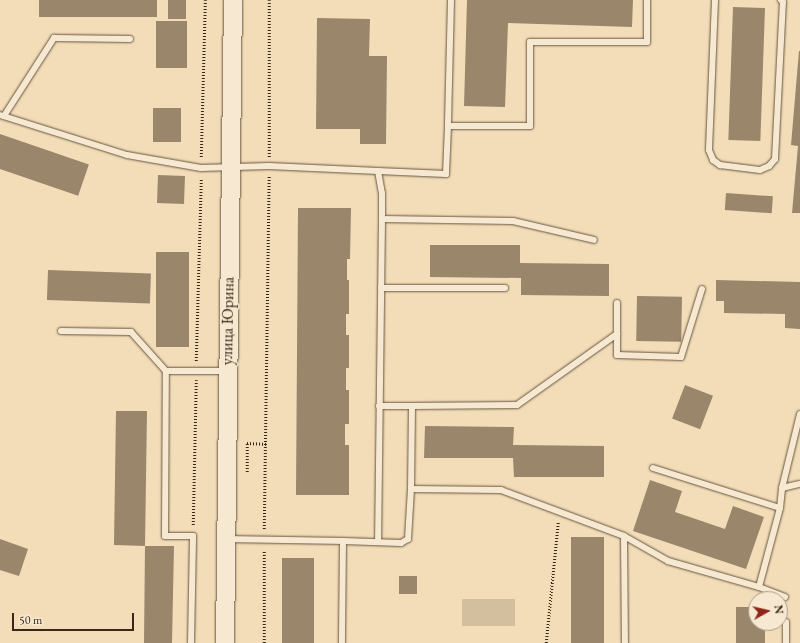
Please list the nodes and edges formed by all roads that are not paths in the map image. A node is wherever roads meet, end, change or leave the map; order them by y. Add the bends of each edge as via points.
1 (233, 0) edge
2 (450, 0) edge
3 (647, 0) edge
4 (715, 0) edge
5 (781, 0) edge
6 (130, 39) dead end
7 (2, 116) edge
8 (448, 126) junction
9 (231, 166) junction
10 (378, 171) junction
11 (382, 219) junction
12 (594, 240) dead end
13 (381, 288) junction
14 (505, 288) dead end
15 (702, 289) dead end
16 (617, 303) dead end
17 (62, 331) dead end
18 (617, 334) junction
19 (166, 371) junction
20 (228, 372) junction
21 (380, 406) junction
22 (412, 406) junction
23 (800, 414) edge
24 (653, 468) dead end
25 (800, 484) edge
26 (782, 488) junction
27 (411, 489) junction
28 (780, 508) junction
29 (624, 536) junction
30 (226, 538) junction
31 (343, 541) junction
32 (378, 542) junction
33 (759, 587) junction
34 (769, 591) edge
35 (786, 631) edge
36 (191, 643) edge
37 (225, 643) edge
38 (342, 643) edge
39 (625, 643) edge
40 (786, 643) edge

1 - 9 main road, улица Юрина
2 - 8 lane
3 - 8 lane via 647,42 530,42 530,126
4 - 5 lane via 709,150 713,160 720,165 760,170 769,166 775,159 783,2
6 - 7 lane via 54,38
7 - 9 lane via 127,155 201,168
8 - 10 lane via 446,174
9 - 10 lane
9 - 20 main road, улица Юрина
10 - 11 lane via 382,194
11 - 12 lane via 513,221
11 - 13 lane
13 - 14 lane
13 - 21 lane
15 - 18 lane via 681,357 617,355
16 - 18 lane
17 - 19 lane via 131,332
18 - 22 lane via 516,405
19 - 20 lane
19 - 36 lane via 166,536 193,536
20 - 30 main road, улица Юрина
21 - 22 lane
21 - 32 lane
22 - 27 lane
23 - 26 lane
24 - 28 lane
25 - 26 lane
26 - 28 lane
27 - 29 lane via 502,490
27 - 32 lane via 408,539 401,543
28 - 33 lane
29 - 33 lane via 668,561
29 - 39 lane
30 - 31 lane
30 - 37 main road, улица Юрина
31 - 32 lane
31 - 38 lane
33 - 34 lane
35 - 40 lane

